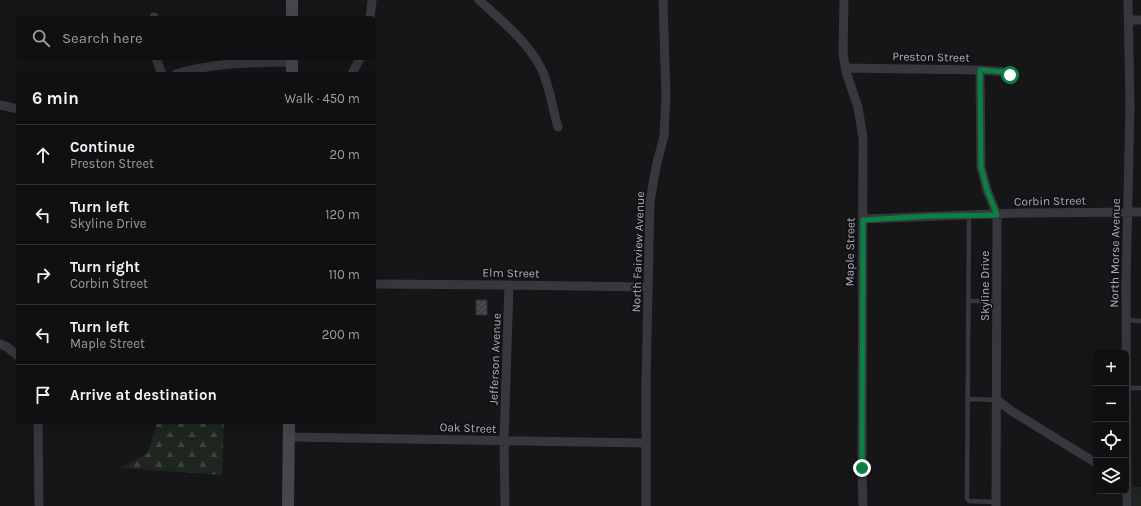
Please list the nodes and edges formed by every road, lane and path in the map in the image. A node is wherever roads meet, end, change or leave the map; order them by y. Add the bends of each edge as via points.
1 (292, 0) edge
2 (372, 0) edge
3 (479, 0) edge
4 (663, 0) edge
5 (844, 0) edge
6 (1128, 0) edge
7 (292, 16) edge
8 (370, 16) edge
9 (1129, 20) junction
10 (1141, 20) edge
11 (157, 60) edge
12 (359, 60) edge
13 (292, 65) edge
14 (845, 68) junction
15 (980, 70) junction
16 (161, 72) edge
17 (183, 72) edge
18 (353, 72) edge
19 (1012, 80) dead end
20 (0, 105) edge
21 (16, 109) edge
22 (558, 127) dead end
23 (1128, 212) junction
24 (1141, 212) edge
25 (970, 215) junction
26 (997, 215) junction
27 (863, 220) junction
28 (376, 284) edge
29 (509, 284) junction
30 (648, 288) junction
31 (969, 301) junction
32 (997, 301) junction
33 (1127, 320) junction
34 (1141, 321) edge
35 (0, 344) edge
36 (16, 354) edge
37 (1127, 386) edge
38 (1129, 388) edge
39 (1141, 388) edge
40 (968, 399) junction
41 (997, 400) junction
42 (1127, 422) edge
43 (38, 424) edge
44 (290, 424) edge
45 (289, 438) junction
46 (504, 441) junction
47 (646, 443) junction
48 (1127, 458) edge
49 (1093, 461) edge
50 (1127, 494) edge
51 (996, 504) edge
52 (39, 506) edge
53 (288, 506) edge
54 (505, 506) edge
55 (646, 506) edge
56 (863, 506) edge
57 (1127, 506) edge

1 - 7 street
2 - 8 street
3 - 22 street via 514,32 535,58 543,74
4 - 30 street, North Fairview Avenue via 666,97 664,136 650,193
5 - 14 street, Maple Street
6 - 9 street, North Morse Avenue
9 - 10 street
9 - 23 street, North Morse Avenue
11 - 16 street
12 - 18 street
13 - 17 street via 229,63
14 - 15 street, Preston Street
14 - 27 street, Maple Street via 858,107 863,138
15 - 19 street, Preston Street via 1007,72
15 - 26 street, Skyline Drive via 981,167
20 - 21 street
23 - 24 street, Corbin Street
23 - 26 street, Corbin Street
23 - 33 street, North Morse Avenue
25 - 26 street, Corbin Street
25 - 27 street, Corbin Street
25 - 31 lane
26 - 32 street, Skyline Drive
27 - 56 street, Maple Street
28 - 29 street, Elm Street
29 - 30 street, Elm Street
29 - 46 street, Jefferson Avenue
30 - 47 street, North Fairview Avenue
31 - 32 lane
31 - 40 lane
32 - 41 street, Skyline Drive
33 - 34 lane
33 - 37 street, North Morse Avenue
35 - 36 street
38 - 39 lane
40 - 41 lane
40 - 51 lane via 967,499
41 - 49 street
41 - 51 street, Skyline Drive
42 - 48 street, North Morse Avenue
43 - 52 street
44 - 45 street
45 - 46 street, Oak Street
45 - 53 street
46 - 47 street, Oak Street
46 - 54 street, Jefferson Avenue
47 - 55 street, North Fairview Avenue
50 - 57 street, North Morse Avenue

